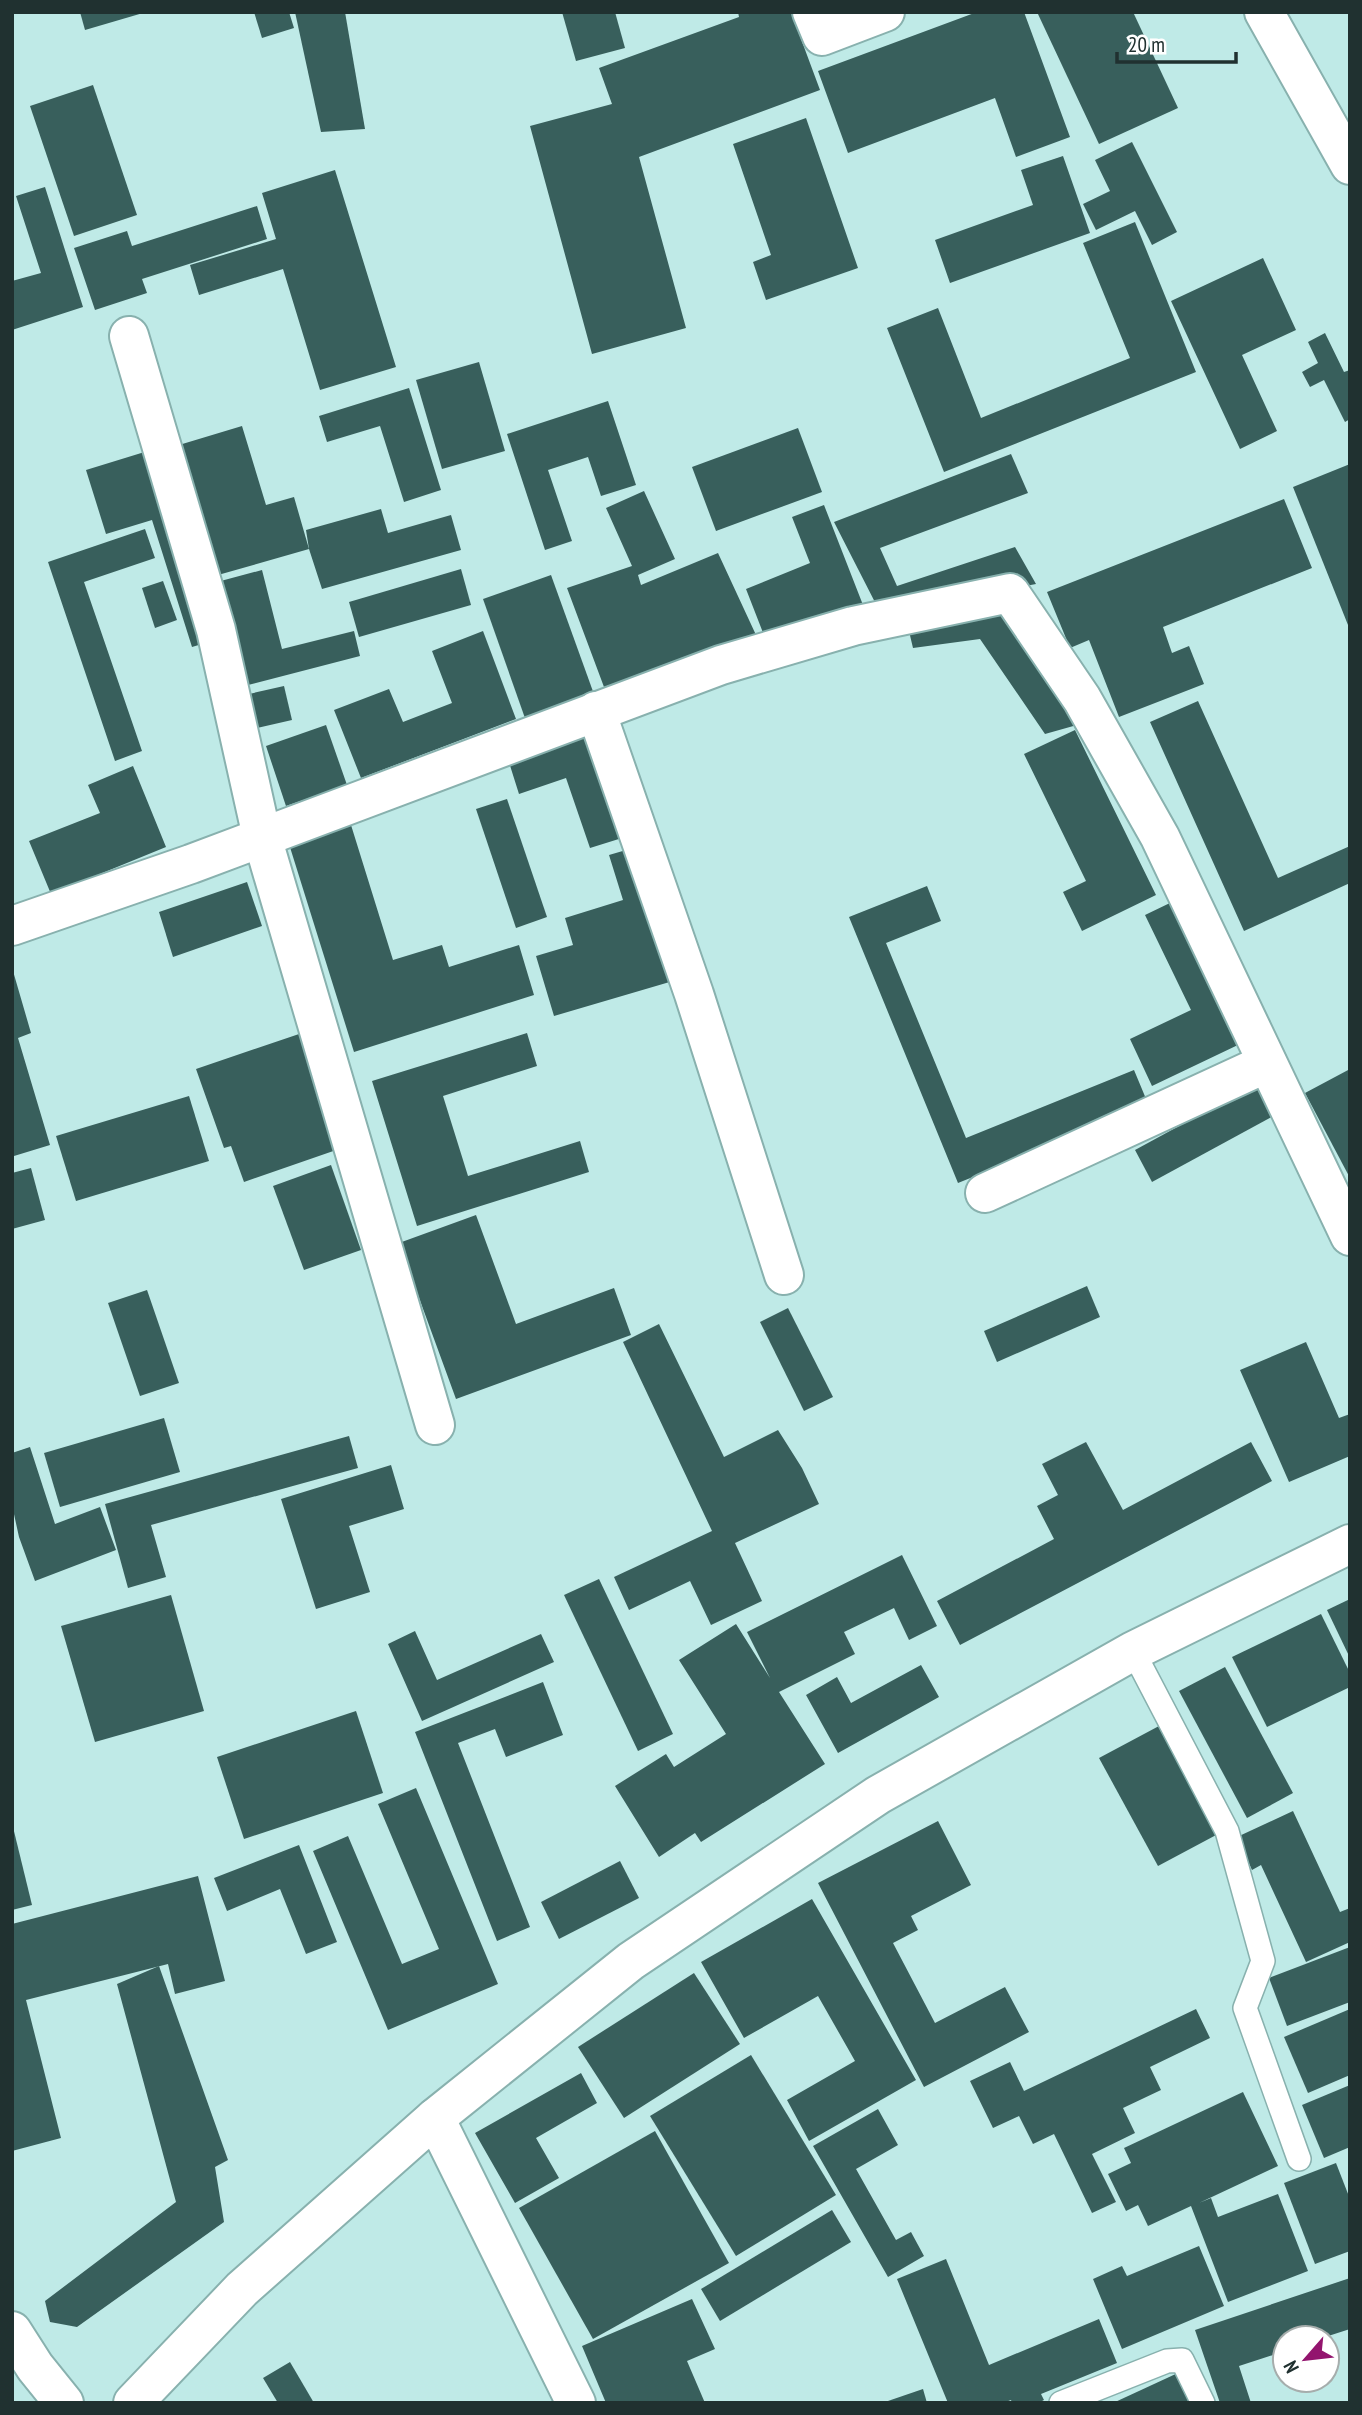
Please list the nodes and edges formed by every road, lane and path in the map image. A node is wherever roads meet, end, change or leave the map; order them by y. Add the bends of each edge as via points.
1 (812, 12) edge
2 (885, 12) edge
3 (1264, 12) edge
4 (1350, 164) edge
5 (129, 336) dead end
6 (596, 711) junction
7 (262, 837) junction
8 (12, 926) edge
9 (1267, 1063) junction
10 (985, 1193) dead end
11 (1350, 1237) edge
12 (784, 1275) dead end
13 (435, 1425) dead end
14 (1350, 1544) edge
15 (1133, 1651) junction
16 (435, 2118) junction
17 (1299, 2160) dead end
18 (12, 2331) edge
19 (64, 2403) edge
20 (133, 2403) edge
21 (576, 2403) edge
22 (1061, 2403) edge
23 (1203, 2403) edge

1 - 2 street via 822,36
3 - 4 street
5 - 7 street via 216,630
6 - 7 street
6 - 9 street via 721,665 853,626 1010,593 1082,699 1160,837
6 - 12 street
7 - 8 street
7 - 13 street
9 - 10 street
9 - 11 street
14 - 15 street
15 - 16 street via 878,1795 743,1885 631,1961
15 - 17 lane via 1227,1831 1263,1961 1245,2008
16 - 20 street via 242,2289
16 - 21 street
18 - 19 street
22 - 23 lane via 1167,2361 1182,2360

